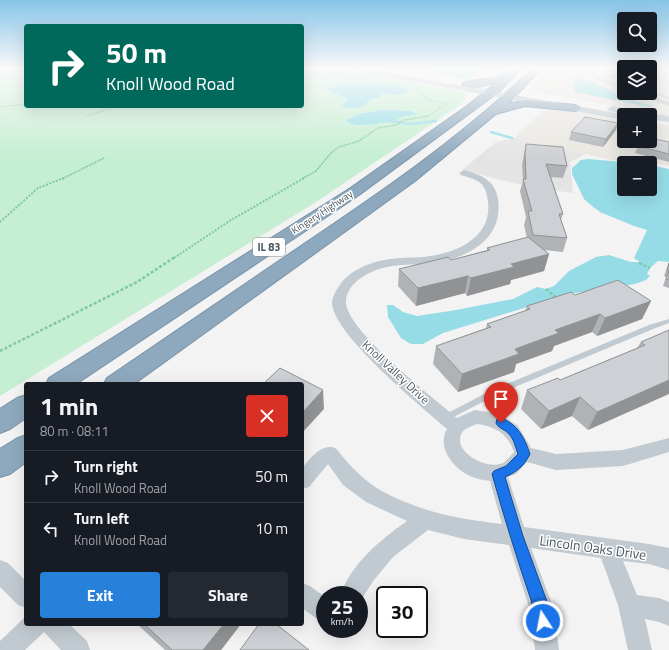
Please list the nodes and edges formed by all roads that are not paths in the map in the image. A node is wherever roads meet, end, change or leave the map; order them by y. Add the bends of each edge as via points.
1 (475, 98) edge
2 (493, 98) joint
3 (494, 98) edge
4 (532, 98) edge
5 (552, 98) edge
6 (657, 100) edge
7 (669, 104) edge
8 (475, 105) junction
9 (575, 108) junction
10 (617, 110) edge
11 (617, 116) edge
12 (657, 117) edge
13 (669, 119) edge
14 (657, 123) edge
15 (669, 125) edge
16 (464, 173) dead end
17 (669, 321) edge
18 (61, 382) edge
19 (119, 382) edge
20 (24, 406) edge
21 (0, 422) edge
22 (450, 422) junction
23 (669, 445) edge
24 (24, 448) edge
25 (524, 454) junction
26 (0, 466) edge
27 (498, 474) junction
28 (304, 479) edge
29 (425, 520) junction
30 (516, 536) junction
31 (608, 549) junction
32 (669, 559) edge
33 (0, 571) edge
34 (357, 586) edge
35 (24, 595) edge
36 (304, 596) edge
37 (316, 605) edge
38 (630, 605) junction
39 (669, 614) edge
40 (33, 626) edge
41 (54, 626) edge
42 (8, 650) edge
43 (78, 650) edge
44 (547, 650) edge
45 (640, 650) edge

1 - 8 highway
2 - 8 highway, Kingery Highway / IL 83
2 - 19 highway, Kingery Highway / IL 83 via 436,157 378,201
3 - 9 highway via 514,105 525,103
4 - 9 street
5 - 10 street
6 - 7 street
8 - 18 highway, Kingery Highway / IL 83 via 354,192
9 - 11 street
12 - 13 street
14 - 15 street
16 - 22 street, Knoll Valley Drive via 483,178 493,195 492,222 483,235 471,246 453,255 430,260 393,262 370,268 342,288 339,304 346,321 368,348
17 - 22 lane via 493,393
20 - 21 highway
22 - 25 street via 475,417 501,423 512,430 520,441
22 - 27 street via 452,446 458,457 483,472
23 - 25 street via 623,458 556,462
24 - 26 highway
25 - 27 street via 511,470
27 - 30 street
28 - 29 street, Lincoln Oaks Drive via 321,459 330,454 350,479 373,496
29 - 30 street, Lincoln Oaks Drive via 464,529
29 - 34 street via 385,550
30 - 31 street, Lincoln Oaks Drive
30 - 44 street via 541,607
31 - 32 street, Lincoln Oaks Drive
31 - 38 street
33 - 35 street
36 - 37 street
38 - 39 street
38 - 45 street
40 - 42 street
41 - 43 street

